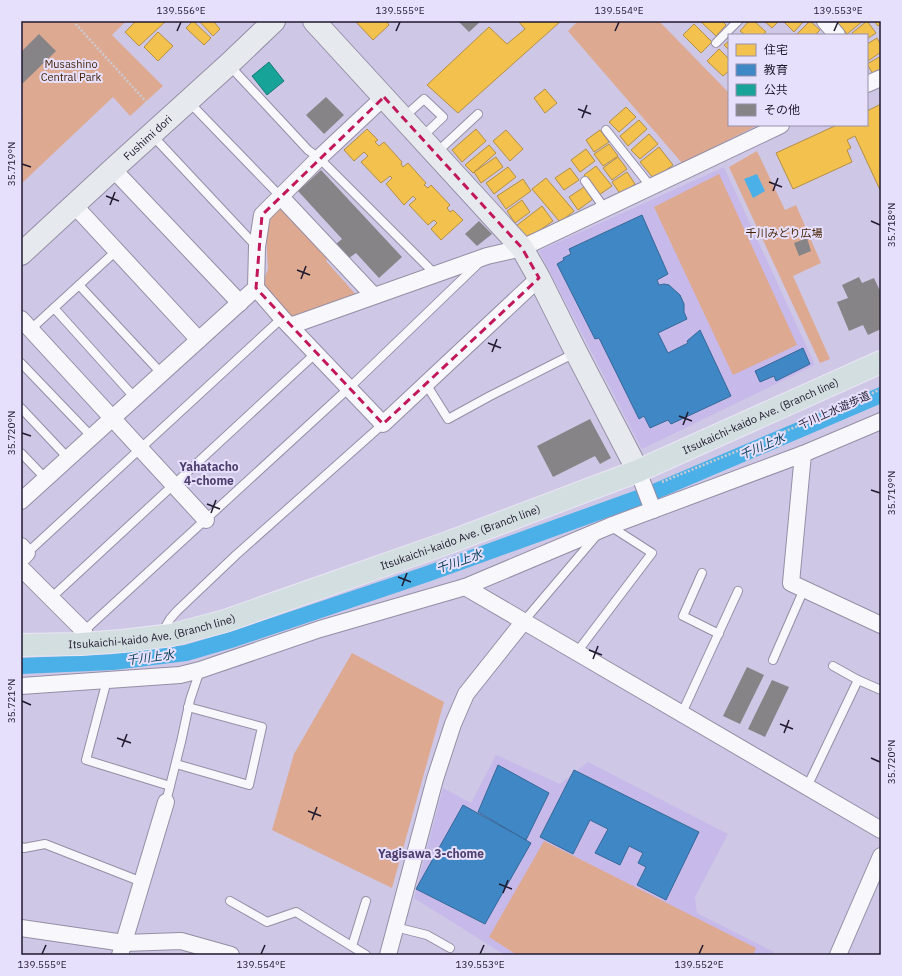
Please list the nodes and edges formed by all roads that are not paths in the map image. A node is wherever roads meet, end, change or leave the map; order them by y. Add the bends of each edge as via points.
1 (274, 21) edge
2 (314, 21) edge
3 (738, 21) edge
4 (825, 21) edge
5 (836, 34) edge
6 (716, 43) dead end
7 (229, 64) junction
8 (384, 96) junction
9 (188, 101) junction
10 (478, 114) dead end
11 (403, 118) junction
12 (779, 126) edge
13 (606, 130) dead end
14 (152, 134) junction
15 (429, 145) junction
16 (319, 158) junction
17 (113, 168) junction
18 (585, 181) dead end
19 (651, 186) junction
20 (280, 196) junction
21 (74, 205) junction
22 (604, 209) junction
23 (257, 247) junction
24 (522, 248) junction
25 (116, 251) junction
26 (21, 254) edge
27 (487, 256) junction
28 (435, 274) junction
29 (539, 278) junction
30 (79, 285) junction
31 (256, 288) junction
32 (374, 295) junction
33 (240, 302) junction
34 (54, 308) junction
35 (286, 322) junction
36 (26, 325) edge
37 (199, 340) junction
38 (576, 352) junction
39 (316, 353) junction
40 (881, 362) edge
41 (21, 363) edge
42 (162, 374) junction
43 (426, 384) junction
44 (349, 388) junction
45 (135, 398) junction
46 (21, 408) edge
47 (112, 418) junction
48 (881, 421) edge
49 (383, 424) junction
50 (92, 437) junction
51 (140, 449) junction
52 (21, 453) edge
53 (803, 454) junction
54 (68, 458) junction
55 (638, 471) junction
56 (46, 479) junction
57 (174, 485) junction
58 (22, 499) edge
59 (653, 510) junction
60 (206, 520) junction
61 (606, 528) junction
62 (23, 553) edge
63 (21, 568) edge
64 (702, 573) dead end
65 (465, 586) junction
66 (804, 589) junction
67 (738, 591) dead end
68 (52, 598) junction
69 (524, 621) junction
70 (881, 625) edge
71 (718, 634) junction
72 (160, 636) junction
73 (83, 637) junction
74 (21, 645) edge
75 (577, 652) junction
76 (773, 660) dead end
77 (833, 666) dead end
78 (200, 670) junction
79 (107, 680) junction
80 (858, 680) junction
81 (21, 686) edge
82 (881, 690) edge
83 (188, 707) junction
84 (682, 713) junction
85 (176, 764) junction
86 (170, 786) junction
87 (807, 787) junction
88 (166, 802) joint
89 (881, 830) edge
90 (21, 847) edge
91 (881, 856) edge
92 (142, 882) junction
93 (230, 901) dead end
94 (366, 901) dead end
95 (395, 927) junction
96 (21, 928) edge
97 (352, 946) junction
98 (450, 948) dead end
99 (122, 949) edge
100 (231, 955) edge
101 (366, 955) edge
102 (388, 955) edge
103 (838, 955) edge

1 - 7 street, Fushimi dori
2 - 8 street
3 - 6 lane
4 - 5 street
7 - 9 street, Fushimi dori
7 - 16 lane via 308,150
8 - 11 street
8 - 16 street
9 - 14 street, Fushimi dori
9 - 20 lane
10 - 15 lane
11 - 15 street
11 - 15 lane via 424,98 443,118
12 - 19 street
13 - 19 lane
14 - 17 street, Fushimi dori
14 - 23 lane
15 - 24 street
16 - 20 street
16 - 28 lane
17 - 21 street, Fushimi dori
17 - 33 street
18 - 22 lane
19 - 22 street
20 - 23 street via 262,215
20 - 32 street
21 - 25 street
21 - 26 street, Fushimi dori
22 - 24 street
23 - 31 street
24 - 27 street
24 - 29 street
25 - 30 lane
25 - 37 street
27 - 28 street
27 - 44 lane
28 - 32 street
29 - 38 street
29 - 43 street
30 - 34 lane
30 - 42 lane
31 - 33 street
31 - 35 street
32 - 35 street
33 - 37 street
34 - 36 lane
34 - 45 lane
35 - 39 street
35 - 51 lane
36 - 47 street
37 - 42 street
38 - 43 lane via 448,419
38 - 55 street
39 - 44 street
39 - 57 lane
40 - 55 main road, Itsukaichi-kaido Ave. (Branch line)
41 - 50 lane
42 - 45 street
43 - 49 street
44 - 49 street
44 - 60 lane
45 - 47 street
46 - 54 lane
47 - 50 street
47 - 51 street
48 - 53 street
49 - 72 lane via 177,610
50 - 54 street
51 - 57 street
51 - 62 lane
52 - 56 lane
53 - 59 street
53 - 66 street via 791,583
54 - 56 street
55 - 59 street
55 - 72 main road, Itsukaichi-kaido Ave. (Branch line) via 450,542 264,608 193,630
56 - 58 street
57 - 60 street
57 - 68 lane
59 - 61 street
60 - 73 lane
61 - 65 street
61 - 69 lane
61 - 75 lane via 652,553
63 - 68 street
64 - 71 lane via 683,616
65 - 69 street
65 - 78 street via 320,629
66 - 70 street
66 - 76 lane
67 - 71 lane
68 - 73 street
69 - 75 street
69 - 95 street via 466,694 453,724 435,779
71 - 84 lane
72 - 73 main road, Itsukaichi-kaido Ave. (Branch line) via 123,641
73 - 74 main road, Itsukaichi-kaido Ave. (Branch line)
75 - 84 street
77 - 80 lane
78 - 79 street via 180,675
78 - 83 lane
79 - 81 street
79 - 86 lane via 86,760
80 - 82 lane
80 - 87 lane
83 - 85 lane
83 - 85 lane via 262,727 249,785
84 - 87 street
85 - 86 lane
86 - 88 lane
87 - 89 street
88 - 92 street
90 - 92 lane via 46,844
91 - 103 street
92 - 99 street
93 - 97 lane via 267,922 296,912
94 - 97 lane
95 - 98 lane via 428,935
95 - 102 street
96 - 99 street
97 - 101 lane
99 - 100 street via 181,942

